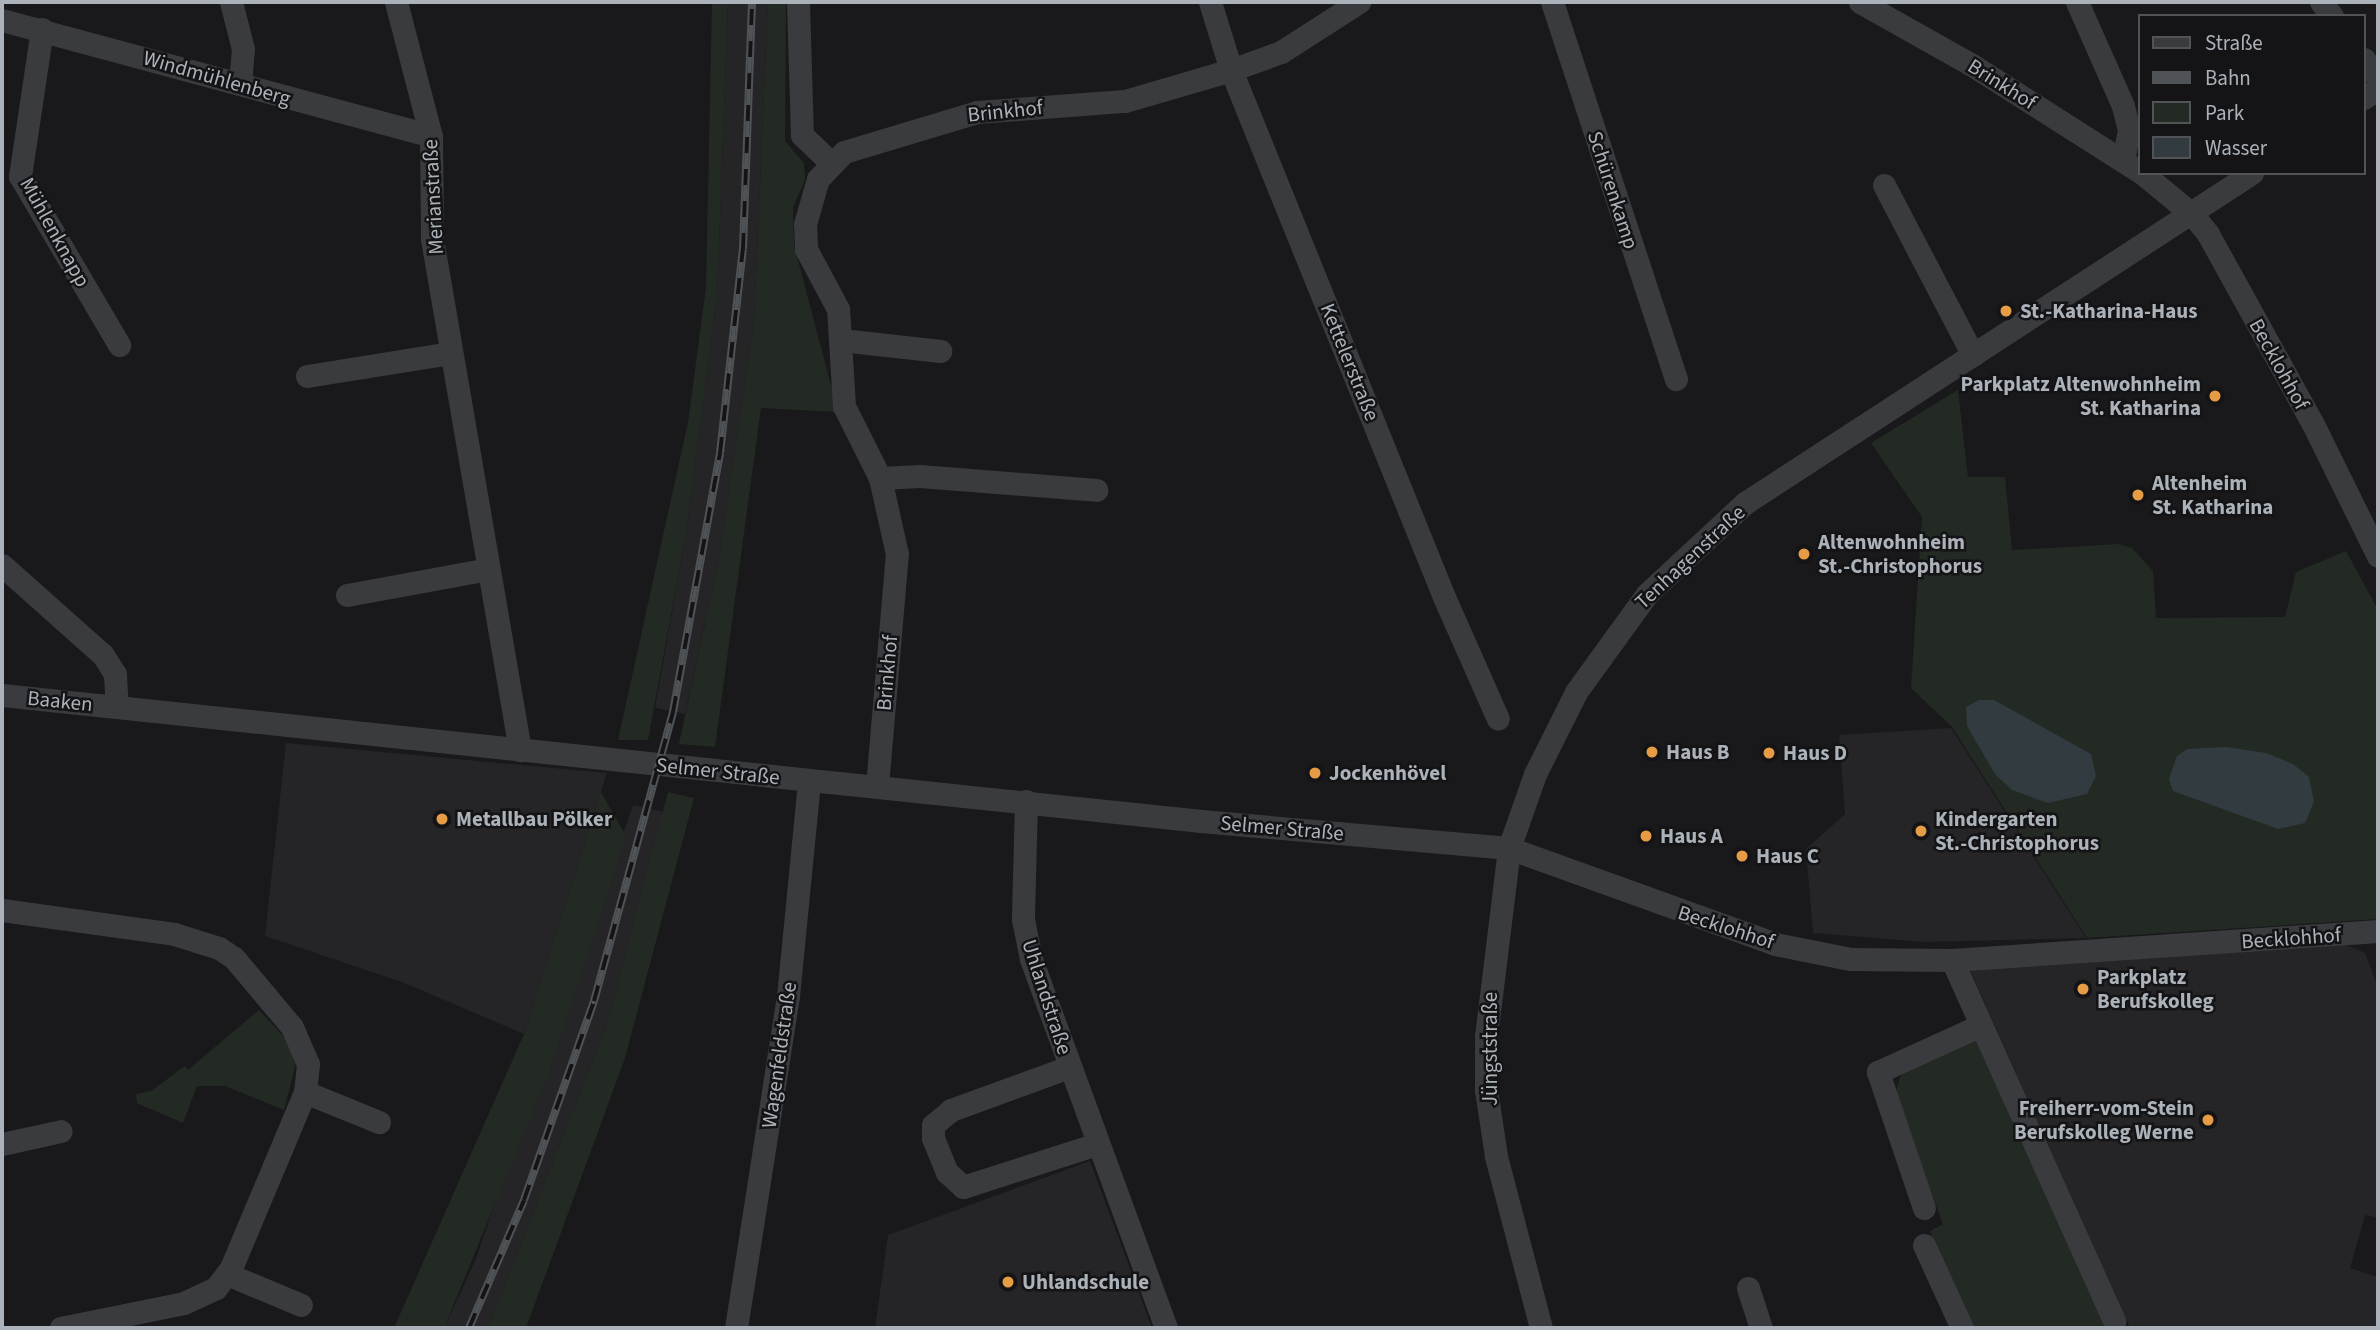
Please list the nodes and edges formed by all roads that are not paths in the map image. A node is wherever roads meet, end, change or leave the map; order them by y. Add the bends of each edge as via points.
1 (231, 2) edge
2 (396, 2) edge
3 (798, 2) edge
4 (1210, 2) edge
5 (1359, 2) edge
6 (1552, 2) edge
7 (1860, 2) edge
8 (2077, 2) edge
9 (2, 20) edge
10 (42, 29) junction
11 (2366, 63) edge
12 (1231, 70) junction
13 (2378, 78) edge
14 (240, 83) junction
15 (431, 136) junction
16 (830, 162) junction
17 (2135, 168) edge
18 (2144, 175) edge
19 (2249, 175) edge
20 (1884, 185) dead end
21 (2192, 214) junction
22 (841, 340) junction
23 (119, 345) dead end
24 (940, 351) dead end
25 (451, 353) junction
26 (1973, 355) junction
27 (307, 376) dead end
28 (1676, 379) dead end
29 (880, 478) junction
30 (1096, 491) dead end
31 (2378, 556) edge
32 (2, 565) edge
33 (489, 569) junction
34 (347, 595) dead end
35 (2, 695) edge
36 (117, 707) junction
37 (1498, 719) dead end
38 (520, 750) junction
39 (810, 780) junction
40 (877, 786) junction
41 (1026, 801) junction
42 (1509, 848) junction
43 (2, 910) edge
44 (2378, 931) edge
45 (1952, 960) junction
46 (1981, 1026) junction
47 (1069, 1067) junction
48 (305, 1092) junction
49 (379, 1122) dead end
50 (61, 1131) dead end
51 (2, 1144) edge
52 (1097, 1144) junction
53 (1924, 1208) dead end
54 (1924, 1245) dead end
55 (227, 1273) junction
56 (1748, 1288) dead end
57 (301, 1305) dead end
58 (2114, 1321) dead end
59 (100, 1324) edge
60 (61, 1328) edge
61 (736, 1328) edge
62 (1166, 1328) edge
63 (1541, 1328) edge
64 (1761, 1328) edge
65 (1962, 1328) edge

1 - 14 street via 243,48
2 - 15 street, Merianstraße
3 - 16 street via 802,135
4 - 12 street, Kettelerstraße
5 - 12 street, Brinkhof via 1280,52
6 - 28 street, Schürenkamp
7 - 17 street, Brinkhof
8 - 17 street via 2123,106
9 - 10 street, Windmühlenberg
10 - 14 street, Windmühlenberg
10 - 23 street, Mühlenknapp via 20,176
11 - 13 street
12 - 16 street, Brinkhof via 1125,101 977,111 868,142
12 - 37 street, Kettelerstraße via 1444,597
14 - 15 street, Windmühlenberg
15 - 25 street, Merianstraße via 432,239
16 - 22 street, Brinkhof via 810,200 806,250 838,309
18 - 21 street, Brinkhof
19 - 21 street, Tenhagenstraße
20 - 26 street
21 - 26 street, Tenhagenstraße
21 - 31 street, Becklohhof via 2208,233 2313,424
22 - 24 street
22 - 29 street, Brinkhof via 844,406
25 - 27 street
25 - 33 street, Merianstraße
26 - 42 street, Tenhagenstraße via 1745,503 1647,594 1603,650 1566,711 1535,774
29 - 30 street via 920,476
29 - 40 street, Brinkhof via 897,554
32 - 36 street via 103,656 114,674
33 - 34 street
33 - 38 street, Merianstraße
35 - 36 street, Baaken
36 - 38 street, Selmer Straße
38 - 39 street, Selmer Straße
39 - 40 street, Selmer Straße
39 - 61 street, Wagenfeldstraße via 788,996
40 - 41 street, Selmer Straße
41 - 42 street, Selmer Straße
41 - 47 street, Uhlandstraße via 1023,919 1031,959
42 - 45 street, Becklohhof via 1775,944 1850,959
42 - 63 street, Jüngststraße via 1492,966 1486,1090 1496,1156
43 - 48 street via 174,934 219,948 234,958 301,1040 308,1064
44 - 45 street, Becklohhof
45 - 46 street
46 - 53 street via 1878,1072
46 - 58 street
47 - 52 street, Uhlandstraße
47 - 52 street, Uhlandstraße via 951,1110 933,1125 933,1138 947,1172 962,1187
48 - 49 street
48 - 55 street
50 - 51 street
52 - 62 street, Uhlandstraße
54 - 65 street
55 - 57 street
55 - 59 street via 202,1298
56 - 64 street
59 - 60 street

